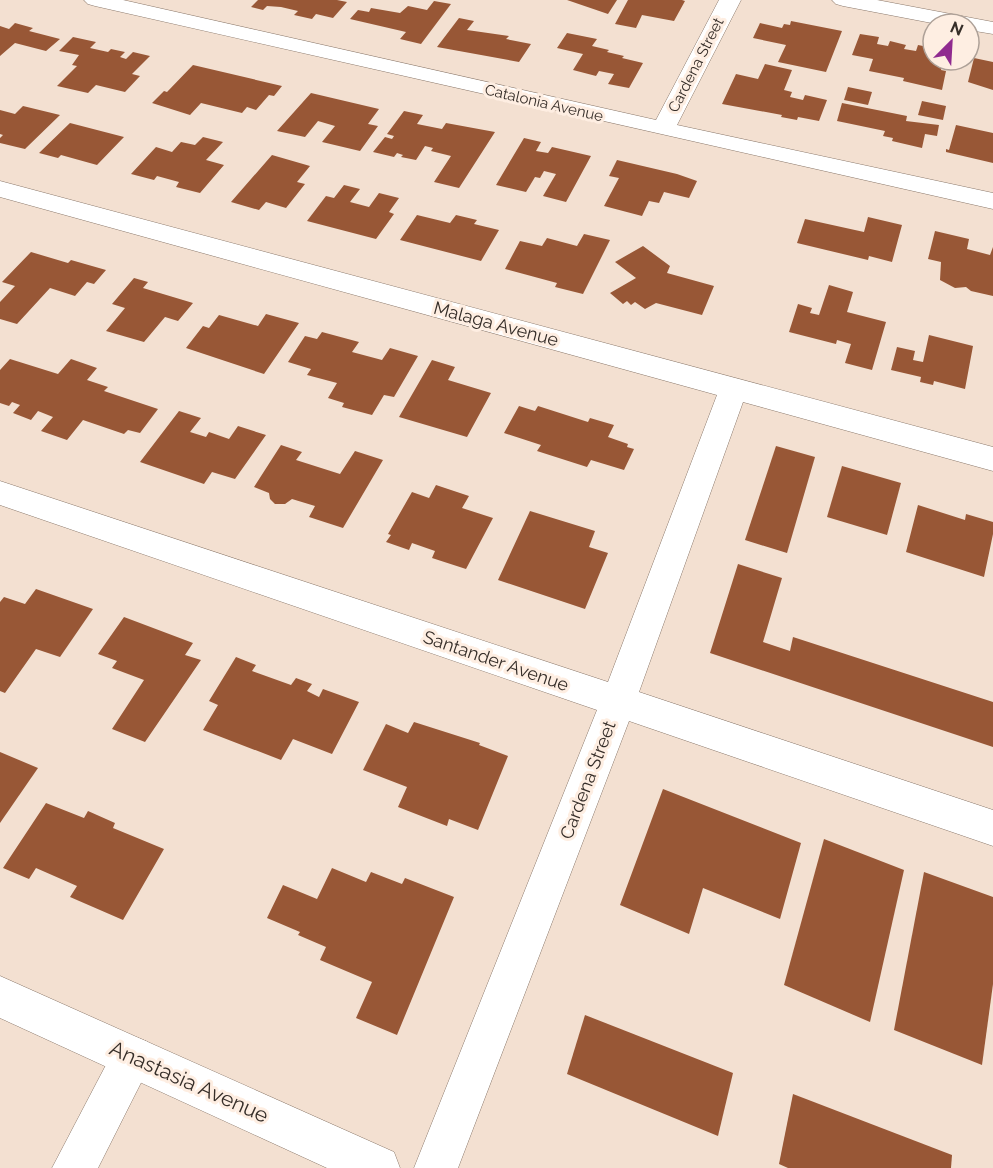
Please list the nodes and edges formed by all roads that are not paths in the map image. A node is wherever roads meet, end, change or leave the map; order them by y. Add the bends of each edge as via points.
1 (95, 0) edge
2 (730, 0) edge
3 (843, 0) edge
4 (993, 28) edge
5 (663, 129) junction
6 (0, 189) edge
7 (993, 201) edge
8 (734, 388) junction
9 (993, 459) edge
10 (0, 493) edge
11 (618, 702) junction
12 (993, 828) edge
13 (0, 997) edge
14 (133, 1057) junction
15 (75, 1168) edge
16 (378, 1168) edge
17 (436, 1168) edge

1 - 5 street, Catalonia Avenue
2 - 5 street, Cardena Street
3 - 4 street
5 - 7 street, Catalonia Avenue
6 - 8 street, Malaga Avenue
8 - 9 street, Malaga Avenue
8 - 11 street, Cardena Street
10 - 11 street, Santander Avenue
11 - 12 street, Santander Avenue
11 - 17 street, Cardena Street
13 - 14 street, Anastasia Avenue
14 - 15 street
14 - 16 street, Anastasia Avenue

